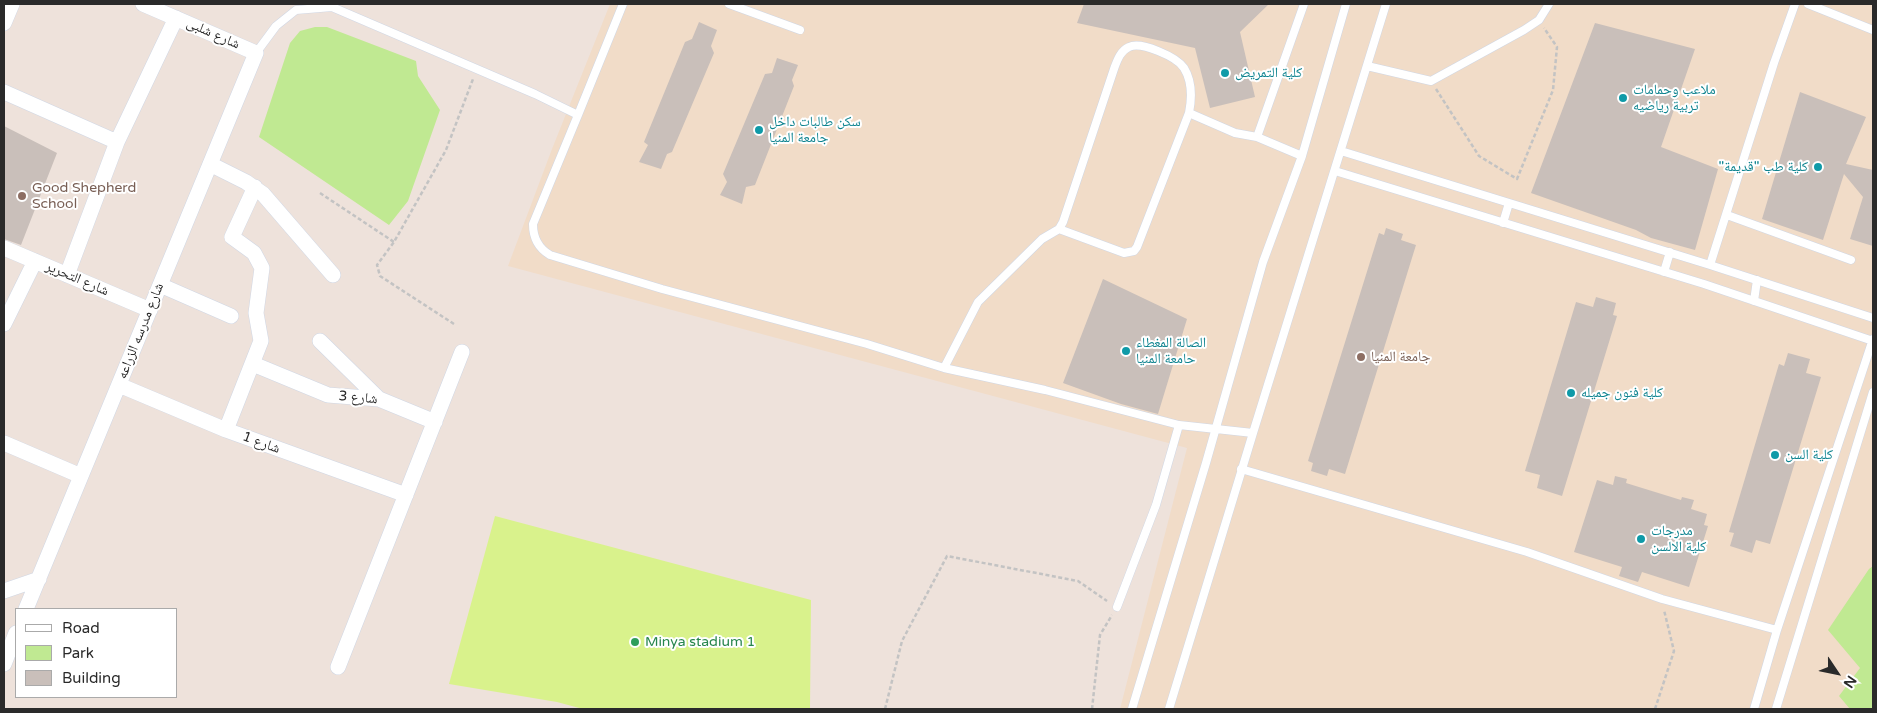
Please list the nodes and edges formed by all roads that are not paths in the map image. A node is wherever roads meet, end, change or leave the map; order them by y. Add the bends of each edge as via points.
1 (12, 4) edge
2 (143, 4) edge
3 (623, 4) edge
4 (1304, 4) edge
5 (1346, 4) edge
6 (1386, 4) edge
7 (1549, 4) edge
8 (1795, 4) edge
9 (1808, 4) edge
10 (735, 5) edge
11 (176, 18) junction
12 (4, 24) edge
13 (800, 30) dead end
14 (1873, 30) edge
15 (256, 53) junction
16 (1367, 66) junction
17 (4, 92) edge
18 (1189, 113) junction
19 (578, 115) junction
20 (1257, 137) junction
21 (117, 142) junction
22 (1341, 151) junction
23 (1302, 156) junction
24 (210, 164) junction
25 (1335, 171) junction
26 (255, 188) junction
27 (1509, 203) junction
28 (1727, 215) junction
29 (1503, 223) junction
30 (1059, 229) junction
31 (4, 248) edge
32 (1670, 252) junction
33 (1851, 260) dead end
34 (35, 261) junction
35 (1710, 265) junction
36 (1664, 272) junction
37 (66, 275) junction
38 (333, 275) dead end
39 (1758, 280) junction
40 (160, 284) junction
41 (1754, 301) junction
42 (150, 310) junction
43 (231, 316) dead end
44 (1873, 318) edge
45 (4, 324) edge
46 (320, 340) dead end
47 (1873, 340) edge
48 (462, 352) dead end
49 (253, 364) junction
50 (944, 368) junction
51 (119, 385) junction
52 (1873, 392) edge
53 (379, 398) junction
54 (435, 422) junction
55 (1179, 426) junction
56 (1216, 429) junction
57 (226, 430) junction
58 (1252, 432) junction
59 (4, 443) edge
60 (1242, 469) junction
61 (81, 476) junction
62 (406, 496) junction
63 (39, 579) junction
64 (4, 591) edge
65 (1117, 607) road end
66 (26, 608) edge
67 (1777, 630) junction
68 (15, 636) edge
69 (4, 664) edge
70 (338, 667) dead end
71 (1132, 709) edge
72 (1169, 709) edge
73 (1754, 709) edge
74 (1776, 709) edge

1 - 12 street
2 - 11 street, شارع شلبى
3 - 19 lane
4 - 20 lane
5 - 23 lane
6 - 16 lane
7 - 16 lane via 1539,20 1432,81
8 - 28 lane
9 - 14 lane
10 - 13 lane
11 - 15 street, شارع شلبى
11 - 21 street
15 - 19 lane via 276,26 296,10 332,7
15 - 24 street, شارع مدرسه الزراعه
16 - 22 lane
17 - 21 street
18 - 20 lane via 1235,133
18 - 30 lane via 1134,250 1124,253
18 - 30 lane via 1192,99 1183,65 1149,48 1136,44 1127,47 1114,69
19 - 50 lane via 533,224 537,244 545,252 662,289
20 - 23 lane
21 - 37 street
22 - 25 lane
22 - 27 lane
23 - 56 lane via 1263,262
24 - 26 street
24 - 40 street, شارع مدرسه الزراعه
25 - 29 lane
25 - 58 lane
26 - 38 street
26 - 49 street via 232,237 254,253 262,268 256,313 261,341
27 - 29 lane
27 - 32 lane
28 - 33 lane
28 - 35 lane
29 - 36 lane
30 - 50 lane via 1042,239 978,302
31 - 34 street, شارع التحرير
32 - 35 lane
32 - 36 lane
34 - 37 street, شارع التحرير
34 - 45 street
35 - 39 lane
36 - 41 lane
37 - 42 street, شارع التحرير
39 - 41 lane
39 - 44 lane
40 - 42 street, شارع مدرسه الزراعه
40 - 43 street
41 - 47 lane
42 - 51 street, شارع مدرسه الزراعه
46 - 53 street
47 - 67 lane
48 - 54 street
49 - 53 street, شارع 3 via 328,395
49 - 57 street
50 - 55 lane via 1045,390
51 - 57 street, شارع 1
51 - 61 street, شارع مدرسه الزراعه
52 - 74 lane
53 - 54 street, شارع 3
54 - 62 street
55 - 56 lane
55 - 65 lane via 1156,505
56 - 58 lane
56 - 71 lane
57 - 62 street, شارع 1
58 - 60 lane
59 - 61 street
60 - 67 lane via 1527,552 1662,599
60 - 72 lane
61 - 63 street, شارع مدرسه الزراعه
62 - 70 street
63 - 64 street
63 - 66 street, شارع مدرسه الزراعه
67 - 73 lane
68 - 69 street

